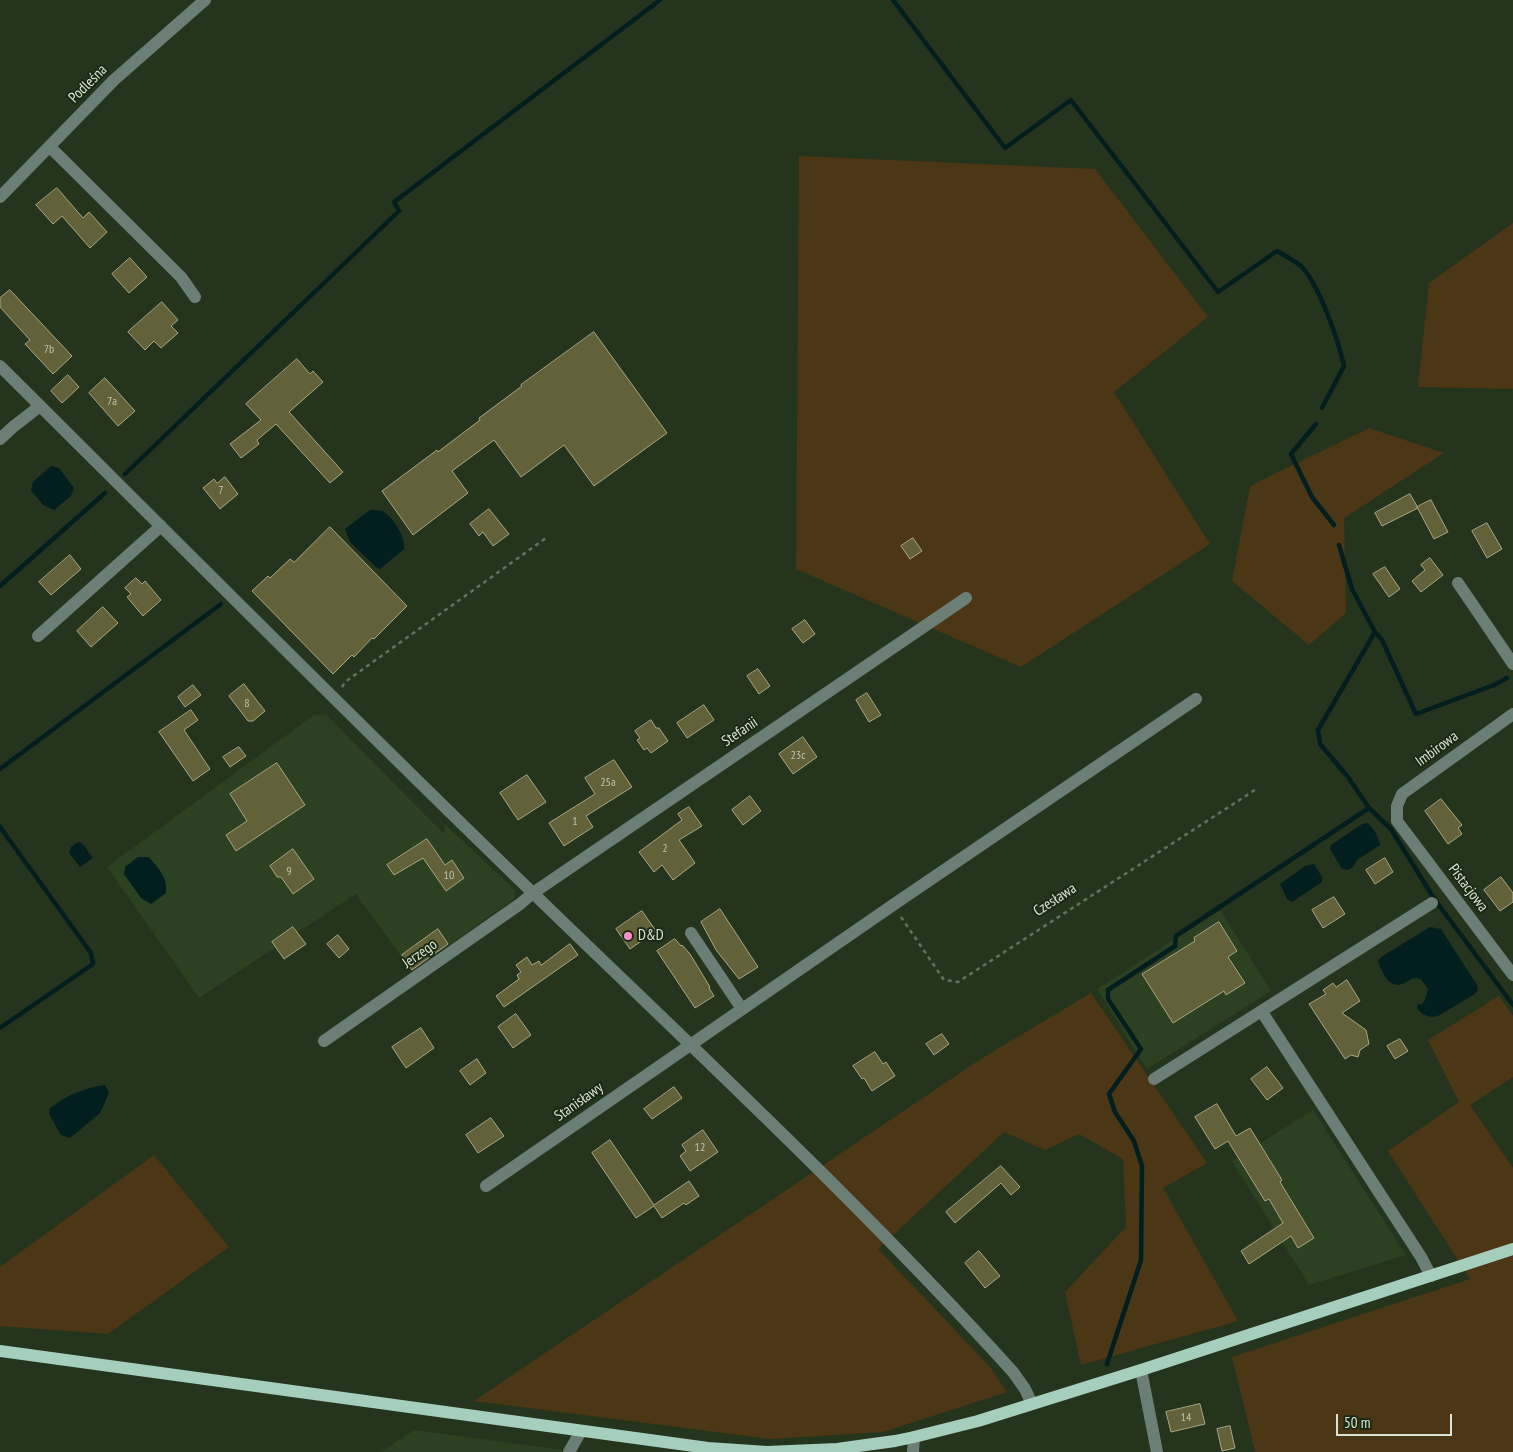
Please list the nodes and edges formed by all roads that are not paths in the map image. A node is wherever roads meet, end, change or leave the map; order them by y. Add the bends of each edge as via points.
1 (205, 0) edge
2 (50, 147) junction
3 (0, 197) edge
4 (195, 297) dead end
5 (0, 366) edge
6 (40, 406) junction
7 (0, 439) edge
8 (161, 526) junction
9 (1458, 583) dead end
10 (966, 598) dead end
11 (38, 636) dead end
12 (1513, 664) edge
13 (1196, 699) dead end
14 (1513, 714) edge
15 (1397, 821) joint
16 (532, 893) junction
17 (1432, 903) dead end
18 (691, 933) dead end
19 (1513, 975) edge
20 (742, 1009) junction
21 (1262, 1012) junction
22 (324, 1041) dead end
23 (691, 1044) junction
24 (1154, 1078) dead end
25 (486, 1186) dead end
26 (1513, 1248) edge
27 (1431, 1276) junction
28 (0, 1351) edge
29 (1141, 1370) junction
30 (1032, 1404) junction
31 (581, 1431) junction
32 (914, 1437) junction
33 (570, 1452) edge
34 (913, 1452) edge
35 (1157, 1452) edge

1 - 2 street, Podleśna via 114,80
2 - 3 street, Podleśna
2 - 4 street via 181,277
5 - 6 street
6 - 7 street
6 - 8 street
8 - 11 street
8 - 16 street
9 - 12 street
10 - 16 street, Stefanii
13 - 20 street
14 - 15 street, Imbirowa via 1402,794 1397,806
15 - 19 street, Pistacjowa
16 - 22 street, Jerzego
16 - 23 street
17 - 21 street
18 - 20 street
20 - 23 street
21 - 24 street
21 - 27 street
23 - 25 street, Stanisławy
23 - 30 street via 982,1338 1013,1372
26 - 27 main road
27 - 29 main road
28 - 31 main road
29 - 30 main road
29 - 35 street
30 - 32 main road
31 - 32 main road via 708,1448 767,1452 837,1449
31 - 33 street
32 - 34 street

